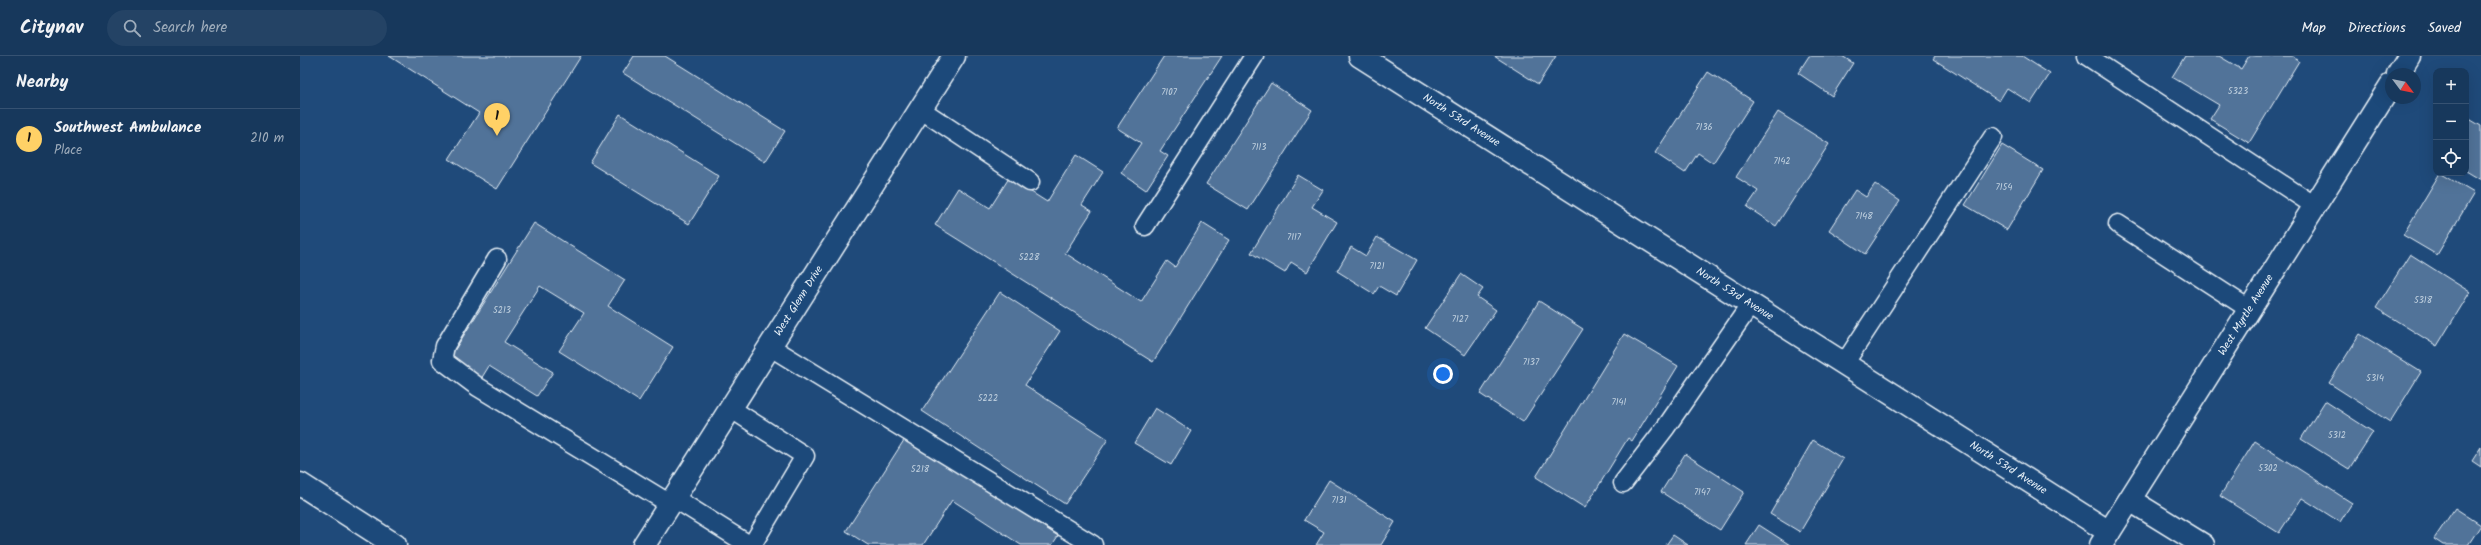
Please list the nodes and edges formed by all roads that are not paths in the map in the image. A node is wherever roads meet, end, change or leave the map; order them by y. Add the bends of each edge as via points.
1 (954, 56) edge
2 (1254, 56) edge
3 (1360, 56) edge
4 (2087, 56) edge
5 (2409, 56) edge
6 (2402, 68) edge
7 (2385, 95) edge
8 (920, 109) junction
9 (1993, 137) dead end
10 (1030, 182) dead end
11 (2315, 206) junction
12 (2118, 224) dead end
13 (1145, 226) dead end
14 (497, 260) dead end
15 (1750, 304) junction
16 (2250, 309) junction
17 (769, 346) junction
18 (1844, 364) junction
19 (730, 408) junction
20 (1623, 483) dead end
21 (300, 484) edge
22 (2130, 500) junction
23 (672, 501) junction
24 (2105, 539) edge
25 (395, 545) edge
26 (644, 545) edge
27 (750, 545) edge
28 (1093, 545) edge
29 (2203, 545) edge

1 - 8 street, West Glenn Drive
2 - 13 lane
3 - 15 street, North 53rd Avenue
4 - 11 lane
5 - 6 street
7 - 11 street, West Myrtle Avenue
8 - 10 lane
8 - 17 street, West Glenn Drive
9 - 18 lane
11 - 16 street, West Myrtle Avenue
12 - 16 lane
14 - 23 lane via 445,346 442,360 478,387
15 - 18 street, North 53rd Avenue
15 - 20 lane via 1666,427
16 - 22 street, West Myrtle Avenue
17 - 19 street, West Glenn Drive
17 - 28 lane
18 - 24 street, North 53rd Avenue
19 - 23 street, West Glenn Drive
19 - 27 lane via 805,456
21 - 25 street
22 - 24 street, West Myrtle Avenue
22 - 29 street
23 - 26 street, West Glenn Drive
23 - 27 lane

